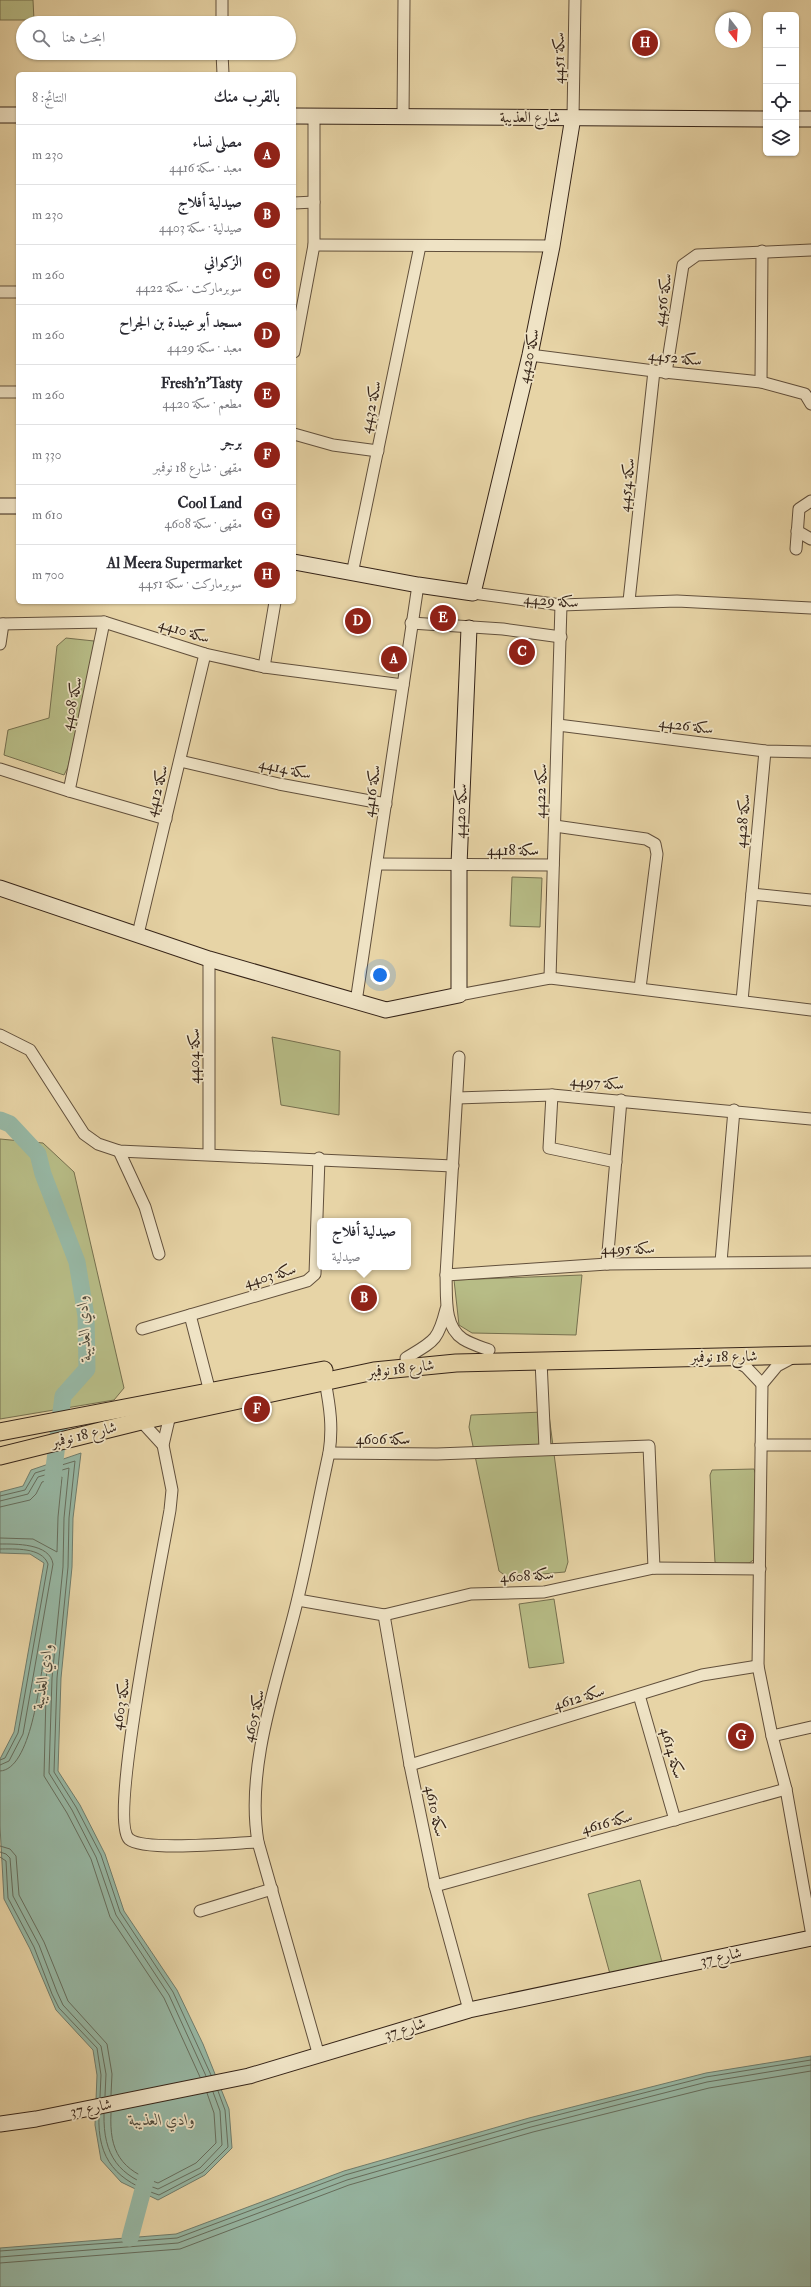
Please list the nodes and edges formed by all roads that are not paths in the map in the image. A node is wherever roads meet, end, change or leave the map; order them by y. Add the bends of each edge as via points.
1 (222, 0) edge
2 (404, 0) edge
3 (575, 0) edge
4 (222, 16) edge
5 (222, 60) edge
6 (223, 72) edge
7 (0, 116) edge
8 (16, 116) edge
9 (296, 116) edge
10 (314, 116) junction
11 (403, 117) junction
12 (573, 117) junction
13 (763, 118) edge
14 (799, 119) edge
15 (811, 119) edge
16 (314, 202) junction
17 (296, 203) edge
18 (314, 245) junction
19 (420, 246) junction
20 (552, 246) junction
21 (811, 250) edge
22 (762, 251) junction
23 (0, 292) edge
24 (16, 292) edge
25 (296, 341) edge
26 (530, 356) junction
27 (654, 371) junction
28 (666, 373) junction
29 (761, 382) junction
30 (0, 392) edge
31 (16, 392) edge
32 (811, 404) edge
33 (296, 435) edge
34 (378, 451) junction
35 (811, 501) edge
36 (0, 506) edge
37 (16, 506) edge
38 (797, 531) junction
39 (811, 539) edge
40 (796, 549) dead end
41 (296, 562) edge
42 (352, 574) junction
43 (418, 585) junction
44 (473, 593) junction
45 (629, 602) junction
46 (275, 604) edge
47 (561, 605) junction
48 (811, 608) edge
49 (104, 622) junction
50 (411, 623) junction
51 (2, 624) edge
52 (469, 628) junction
53 (561, 637) junction
54 (0, 644) edge
55 (206, 654) junction
56 (264, 667) junction
57 (403, 685) junction
58 (558, 725) junction
59 (765, 751) junction
60 (811, 752) edge
61 (180, 761) junction
62 (0, 769) edge
63 (69, 791) junction
64 (386, 804) junction
65 (166, 819) junction
66 (554, 826) junction
67 (377, 864) junction
68 (459, 865) junction
69 (553, 865) junction
70 (0, 888) edge
71 (752, 894) junction
72 (811, 900) edge
73 (138, 934) junction
74 (210, 959) junction
75 (550, 978) junction
76 (640, 988) junction
77 (459, 995) junction
78 (742, 1001) junction
79 (356, 1002) junction
80 (811, 1010) edge
81 (0, 1034) edge
82 (459, 1057) dead end
83 (552, 1095) junction
84 (457, 1098) junction
85 (621, 1100) junction
86 (734, 1110) junction
87 (811, 1119) edge
88 (119, 1151) junction
89 (209, 1154) junction
90 (319, 1158) junction
91 (616, 1162) junction
92 (453, 1166) junction
93 (159, 1254) dead end
94 (720, 1262) junction
95 (811, 1262) edge
96 (607, 1264) junction
97 (446, 1275) junction
98 (447, 1306) junction
99 (190, 1315) junction
100 (142, 1329) dead end
101 (811, 1344) edge
102 (489, 1350) junction
103 (805, 1355) edge
104 (725, 1356) junction
105 (406, 1358) junction
106 (541, 1361) junction
107 (325, 1381) junction
108 (762, 1384) junction
109 (210, 1392) junction
110 (170, 1415) junction
111 (141, 1421) junction
112 (0, 1432) edge
113 (163, 1445) junction
114 (761, 1445) junction
115 (811, 1445) edge
116 (545, 1448) junction
117 (329, 1454) junction
118 (0, 1456) edge
119 (654, 1568) junction
120 (760, 1569) junction
121 (298, 1600) junction
122 (384, 1615) junction
123 (758, 1666) junction
124 (639, 1695) junction
125 (811, 1727) edge
126 (772, 1736) junction
127 (410, 1765) junction
128 (786, 1789) junction
129 (675, 1820) junction
130 (258, 1842) junction
131 (435, 1886) junction
132 (272, 1889) junction
133 (200, 1911) dead end
134 (811, 1930) edge
135 (811, 1938) edge
136 (469, 2010) junction
137 (319, 2056) junction
138 (0, 2124) edge

1 - 4 street
2 - 11 street
3 - 12 street, سكة 4451
5 - 6 street
7 - 8 street
9 - 10 street, شارع العذيبة
10 - 11 street, شارع العذيبة
10 - 16 street
11 - 12 street, شارع العذيبة
12 - 13 street, شارع العذيبة
12 - 20 street, سكة 4420
14 - 15 street
16 - 17 street
16 - 18 street
18 - 19 street
18 - 25 street
19 - 20 street
19 - 34 street, سكة 4432
20 - 26 street, سكة 4420
21 - 22 street, سكة 4456
22 - 28 street, سكة 4456 via 697,255 683,265
22 - 29 street
23 - 24 street
26 - 27 street, سكة 4452
26 - 44 street, سكة 4420
27 - 28 street, سكة 4452
27 - 45 street, سكة 4454
28 - 29 street, سكة 4452
29 - 32 street, سكة 4452 via 804,394
30 - 31 street
33 - 34 street via 333,445
34 - 42 street, سكة 4432
35 - 38 street via 799,509
36 - 37 street
38 - 39 street
38 - 40 street
41 - 42 street, سكة 4429
42 - 43 street, سكة 4429
43 - 44 street, سكة 4429
43 - 50 street, سكة 4416
44 - 47 street, سكة 4429
45 - 47 street, سكة 4429
45 - 48 street, سكة 4429 via 677,601
46 - 56 street
47 - 53 street, سكة 4422
49 - 51 street, سكة 4410
49 - 55 street, سكة 4410
49 - 63 street, سكة 4408
50 - 52 street
50 - 57 street, سكة 4416
51 - 54 street
52 - 53 street via 503,629
52 - 68 street, سكة 4420
53 - 58 street, سكة 4422
55 - 56 street, سكة 4410
55 - 61 street, سكة 4412
56 - 57 street, سكة 4410
57 - 64 street, سكة 4416
58 - 59 street, سكة 4426
58 - 66 street, سكة 4422
59 - 60 street, سكة 4426
59 - 71 street, سكة 4428
61 - 64 street, سكة 4414 via 279,784
61 - 65 street, سكة 4412
62 - 63 street
63 - 65 street
64 - 67 street, سكة 4416
65 - 73 street, سكة 4412
66 - 69 street, سكة 4422
66 - 76 street via 646,839 655,844 657,854
67 - 68 street, سكة 4418
67 - 79 street, سكة 4416
68 - 69 street, سكة 4418
68 - 77 street, سكة 4420
69 - 75 street, سكة 4422
70 - 73 street
71 - 72 street
71 - 78 street, سكة 4428
73 - 74 street
74 - 79 street
74 - 89 street, سكة 4404
75 - 76 street
75 - 77 street
76 - 78 street
77 - 79 street via 386,1010
78 - 80 street
81 - 88 street via 30,1050 84,1134 98,1144
82 - 84 street
83 - 84 street, سكة 4497
83 - 85 street, سكة 4497
83 - 91 street via 549,1148
84 - 92 street
85 - 86 street, سكة 4497
85 - 91 street
86 - 87 street, سكة 4497
86 - 94 street
88 - 89 street
88 - 93 street via 145,1207
89 - 90 street
90 - 92 street
90 - 99 street, سكة 4403 via 315,1274 307,1281
91 - 96 street
92 - 97 street
94 - 95 street, سكة 4495
94 - 96 street, سكة 4495
96 - 97 street, سكة 4495
97 - 98 street
98 - 102 street via 453,1329 463,1339
98 - 105 street via 442,1326 434,1341
99 - 100 street, سكة 4403
99 - 109 street
101 - 102 main road, شارع 18 نوفمبر
102 - 105 main road, شارع 18 نوفمبر
103 - 104 main road, شارع 18 نوفمبر
103 - 108 street via 777,1366
104 - 106 main road, شارع 18 نوفمبر
104 - 108 street via 746,1367
105 - 109 main road, شارع 18 نوفمبر
106 - 107 main road, شارع 18 نوفمبر via 418,1366 374,1371
106 - 116 street
107 - 110 main road, شارع 18 نوفمبر
107 - 117 street, سكة 4605 via 332,1413
108 - 114 street
109 - 112 main road, شارع 18 نوفمبر
110 - 111 main road, شارع 18 نوفمبر
110 - 113 street, سكة 4603
111 - 113 street
111 - 118 main road, شارع 18 نوفمبر
113 - 130 street, سكة 4603 via 172,1490 129,1754 125,1831 129,1839 150,1846
114 - 115 street
114 - 120 street
116 - 117 street, سكة 4606 via 436,1454
116 - 119 street, سكة 4606 via 649,1446
117 - 121 street, سكة 4605
119 - 120 street, سكة 4608
119 - 122 street, سكة 4608 via 544,1592 471,1594
120 - 123 street
121 - 122 street, سكة 4608
121 - 130 street, سكة 4605 via 262,1742 254,1810
122 - 127 street, سكة 4610
123 - 124 street, سكة 4612 via 702,1675
123 - 126 street
124 - 127 street, سكة 4612
124 - 129 street, سكة 4614
125 - 126 street
126 - 128 street
127 - 131 street, سكة 4610
128 - 129 street, سكة 4616
128 - 134 street
129 - 131 street, سكة 4616
130 - 132 street, سكة 4605
131 - 136 street, سكة 4610
132 - 133 street
132 - 137 street, سكة 4605
135 - 136 street, شارع 37
136 - 137 street, شارع 37
137 - 138 street, شارع 37 via 249,2076

